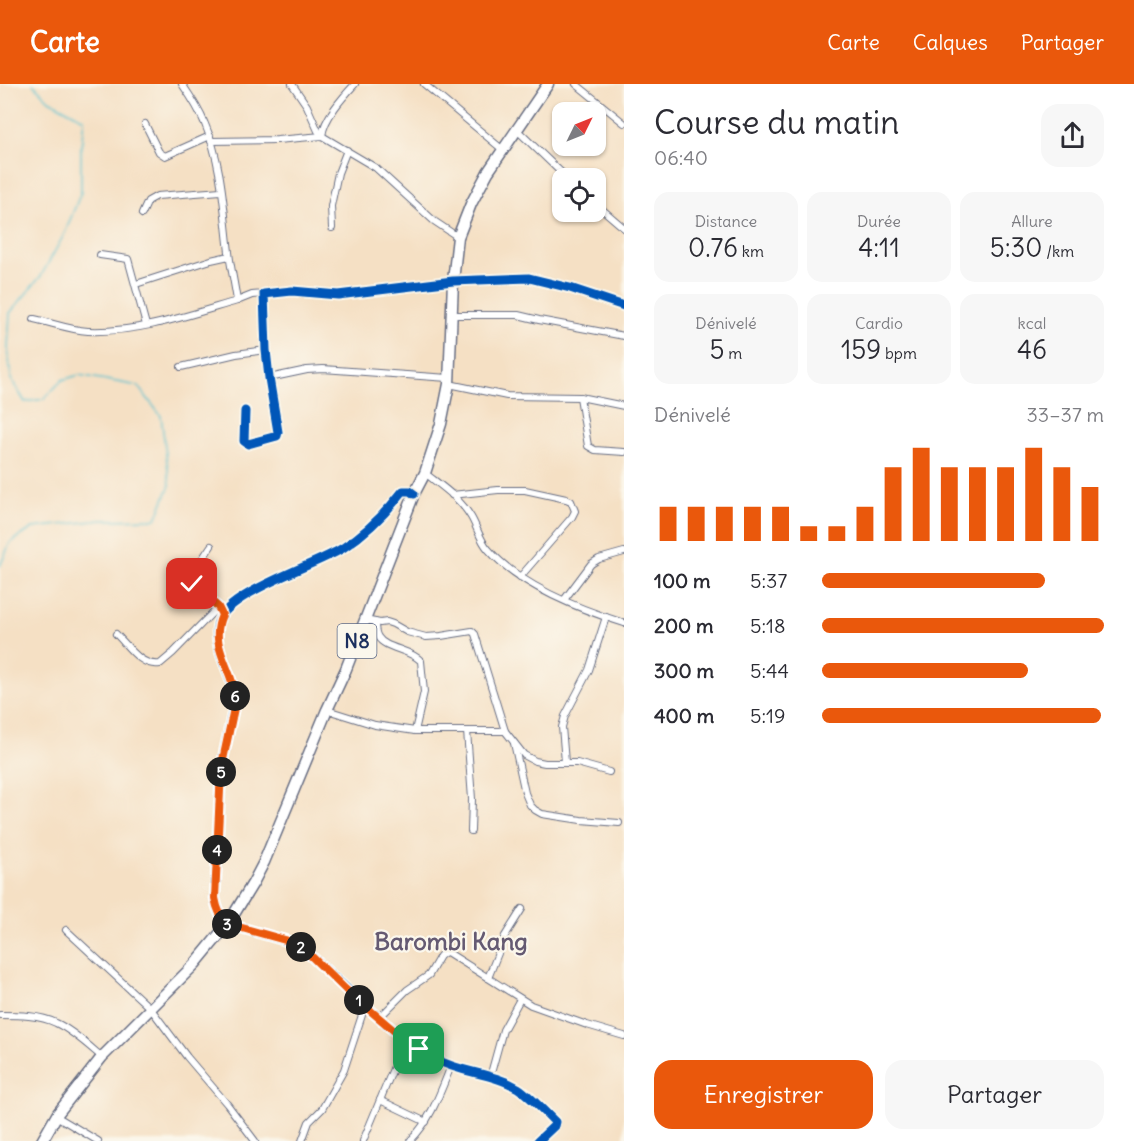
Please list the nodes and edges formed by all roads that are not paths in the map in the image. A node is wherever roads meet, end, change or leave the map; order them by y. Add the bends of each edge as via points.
1 (182, 84) edge
2 (292, 84) edge
3 (355, 84) edge
4 (424, 84) edge
5 (576, 84) edge
6 (545, 85) edge
7 (624, 123) edge
8 (145, 124) dead end
9 (517, 130) junction
10 (322, 136) junction
11 (210, 138) junction
12 (347, 150) junction
13 (503, 150) junction
14 (557, 168) edge
15 (221, 191) junction
16 (606, 213) edge
17 (142, 214) dead end
18 (332, 228) dead end
19 (624, 228) edge
20 (458, 237) junction
21 (100, 255) dead end
22 (229, 256) junction
23 (453, 281) junction
24 (136, 284) junction
25 (264, 294) junction
26 (237, 301) junction
27 (624, 306) edge
28 (452, 315) junction
29 (34, 319) dead end
30 (146, 326) junction
31 (624, 336) edge
32 (266, 350) junction
33 (181, 367) dead end
34 (268, 378) junction
35 (449, 381) junction
36 (580, 397) junction
37 (624, 406) edge
38 (245, 411) dead end
39 (624, 452) edge
40 (424, 473) junction
41 (414, 494) junction
42 (452, 495) junction
43 (211, 546) dead end
44 (624, 552) edge
45 (520, 577) junction
46 (564, 600) junction
47 (218, 607) junction
48 (222, 615) junction
49 (606, 617) junction
50 (370, 621) junction
51 (624, 622) edge
52 (116, 634) dead end
53 (327, 710) junction
54 (415, 731) junction
55 (467, 731) junction
56 (505, 731) junction
57 (513, 742) junction
58 (565, 762) junction
59 (609, 772) dead end
60 (619, 823) dead end
61 (471, 831) dead end
62 (522, 909) dead end
63 (228, 924) junction
64 (66, 930) dead end
65 (488, 978) junction
66 (520, 999) junction
67 (365, 1006) junction
68 (151, 1009) junction
69 (0, 1015) edge
70 (379, 1018) junction
71 (624, 1036) edge
72 (405, 1040) junction
73 (102, 1057) junction
74 (451, 1066) junction
75 (490, 1077) junction
76 (380, 1100) junction
77 (56, 1116) junction
78 (426, 1122) junction
79 (42, 1141) edge
80 (98, 1141) edge
81 (255, 1141) edge
82 (302, 1141) edge
83 (363, 1141) edge
84 (410, 1141) edge
85 (538, 1141) edge

1 - 11 street via 196,104
2 - 10 street
3 - 10 street via 327,121
4 - 13 street
5 - 7 street
6 - 9 highway, N8
8 - 11 street via 165,156
9 - 13 highway, N8
9 - 14 street
10 - 11 street via 277,140
10 - 12 street
11 - 15 street
12 - 18 street via 331,206
12 - 20 street via 376,168 434,221
13 - 20 highway, N8 via 471,204
15 - 17 street via 157,196 148,201
15 - 22 street
16 - 19 street
20 - 23 highway, N8
21 - 24 street via 128,259
22 - 24 street
22 - 26 street
23 - 25 street via 338,295 292,291
23 - 27 street via 529,278
23 - 28 highway, N8
24 - 30 street
25 - 26 street
25 - 32 street
26 - 30 street
28 - 31 street via 518,315
28 - 35 highway, N8
29 - 30 street via 88,330
32 - 33 street
32 - 34 street
34 - 35 street via 323,369
34 - 38 street via 277,436 245,442
35 - 36 street via 507,396
35 - 40 highway, N8 via 441,424
36 - 37 street
36 - 39 street via 588,446
40 - 41 highway, N8
40 - 42 street
41 - 48 street via 403,491 374,524 341,549 267,583
41 - 50 highway, N8
42 - 45 street via 462,504 485,546
42 - 45 street via 525,490 571,501 575,511 572,516
43 - 47 street via 189,580
44 - 46 street via 591,564
45 - 46 street
46 - 49 street
47 - 48 street
47 - 52 street via 160,664 144,662
48 - 63 street via 217,637 236,699 221,769 216,888 217,909
49 - 51 street
49 - 58 street via 589,670 565,716
50 - 53 highway, N8
50 - 54 street via 380,640 421,661 424,692
50 - 56 street via 393,624 426,637 472,630
53 - 54 street via 375,726
53 - 63 highway, N8 via 264,862
54 - 55 street
55 - 56 street
55 - 61 street
56 - 57 street
57 - 58 street via 535,761
57 - 60 street via 525,793 535,810
58 - 59 street
62 - 65 street via 505,936
63 - 67 street via 302,947
63 - 68 highway, N8
64 - 68 street
65 - 66 street
65 - 70 street via 444,953 429,975
66 - 71 street
66 - 75 street via 503,1030
67 - 70 street
67 - 82 street via 344,1070 322,1109 309,1122
68 - 73 highway, N8
68 - 81 street
69 - 73 street via 55,1022
70 - 72 street
72 - 74 street
72 - 76 street
73 - 77 highway, N8
74 - 75 street
74 - 78 street
75 - 85 street via 526,1094 555,1122
76 - 78 street
76 - 83 street
77 - 79 highway, N8
77 - 80 street
78 - 84 street

